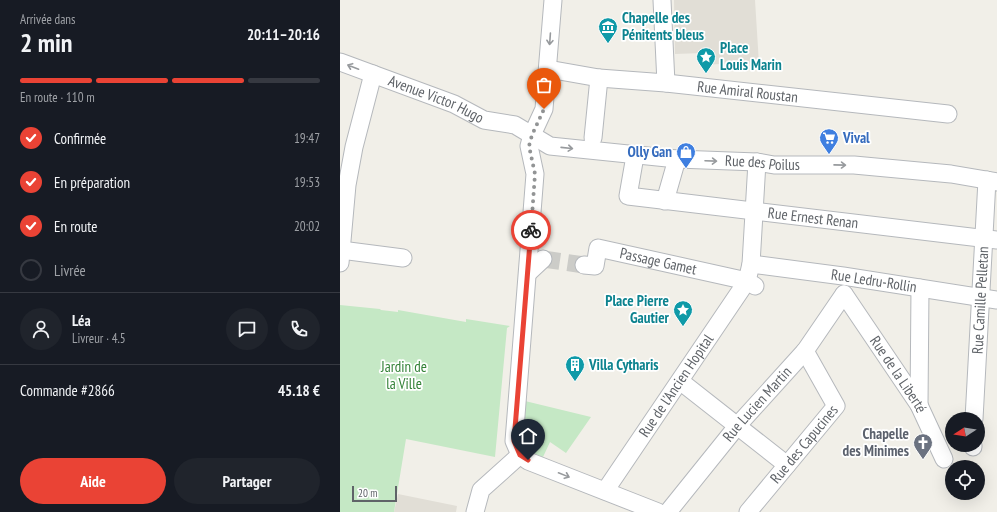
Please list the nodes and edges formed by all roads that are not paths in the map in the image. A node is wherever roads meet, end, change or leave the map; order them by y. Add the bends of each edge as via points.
1 (553, 0) edge
2 (662, 0) edge
3 (340, 62) edge
4 (548, 69) junction
5 (373, 74) junction
6 (599, 78) junction
7 (666, 83) junction
8 (948, 114) dead end
9 (532, 135) junction
10 (593, 138) dead end
11 (635, 156) junction
12 (677, 160) junction
13 (757, 162) junction
14 (992, 181) edge
15 (344, 184) edge
16 (665, 201) junction
17 (754, 212) junction
18 (990, 239) edge
19 (341, 256) edge
20 (403, 258) dead end
21 (544, 258) dead end
22 (751, 264) junction
23 (584, 265) tunnel mouth
24 (528, 273) junction
25 (843, 276) junction
26 (751, 284) junction
27 (920, 288) junction
28 (844, 294) junction
29 (989, 299) edge
30 (805, 351) junction
31 (680, 381) junction
32 (919, 405) junction
33 (975, 412) edge
34 (738, 425) junction
35 (524, 458) junction
36 (944, 459) dead end
37 (787, 464) junction
38 (605, 491) junction
39 (475, 512) edge
40 (658, 512) edge
41 (668, 512) edge
42 (748, 512) edge

1 -> 4 street
2 - 7 street
5 -> 3 street, Avenue Victor Hugo
4 - 6 street, Rue Amiral Roustan
4 - 9 street via 544,109
5 - 9 street, Avenue Victor Hugo via 454,104 484,120 515,125
5 - 15 street
6 - 7 street, Rue Amiral Roustan
6 - 10 street
7 - 8 street, Rue Amiral Roustan
9 -> 11 street, Rue des Poilus via 550,146
9 - 24 street via 529,146 535,174
11 - 12 street, Rue des Poilus
11 - 16 street, Rue Ernest Renan via 628,196
12 -> 13 street, Rue des Poilus
12 - 16 street
13 -> 14 street, Rue des Poilus via 774,165 854,166 951,174
13 - 17 street
14 - 18 street, Rue Camille Pelletan
15 - 19 street
16 - 17 street, Rue Ernest Renan
17 - 18 street, Rue Ernest Renan
17 - 22 street
18 - 29 street, Rue Camille Pelletan
19 - 20 street
21 - 24 street
22 - 25 street, Rue Ledru-Rollin
22 - 26 street
23 - 26 street, Passage Gamet via 595,266 598,248
24 - 35 street via 514,441
25 - 27 street, Rue Ledru-Rollin
25 - 28 street
26 - 31 street, Rue de l'Ancien Hopital
27 - 29 street, Rue Ledru-Rollin
27 - 32 street
28 - 30 street, Rue Lucien Martin
28 - 32 street, Rue de la Liberté
29 - 33 street, Rue Camille Pelletan
30 - 34 street, Rue Lucien Martin
30 - 37 street, Rue des Capucines via 836,406
31 - 34 street
31 - 38 street, Rue de l'Ancien Hopital
32 - 36 street, Rue de la Liberté
34 - 37 street
34 - 41 street, Rue Lucien Martin
35 -> 38 street
35 - 39 street via 481,490
37 - 42 street, Rue des Capucines
38 - 40 street

